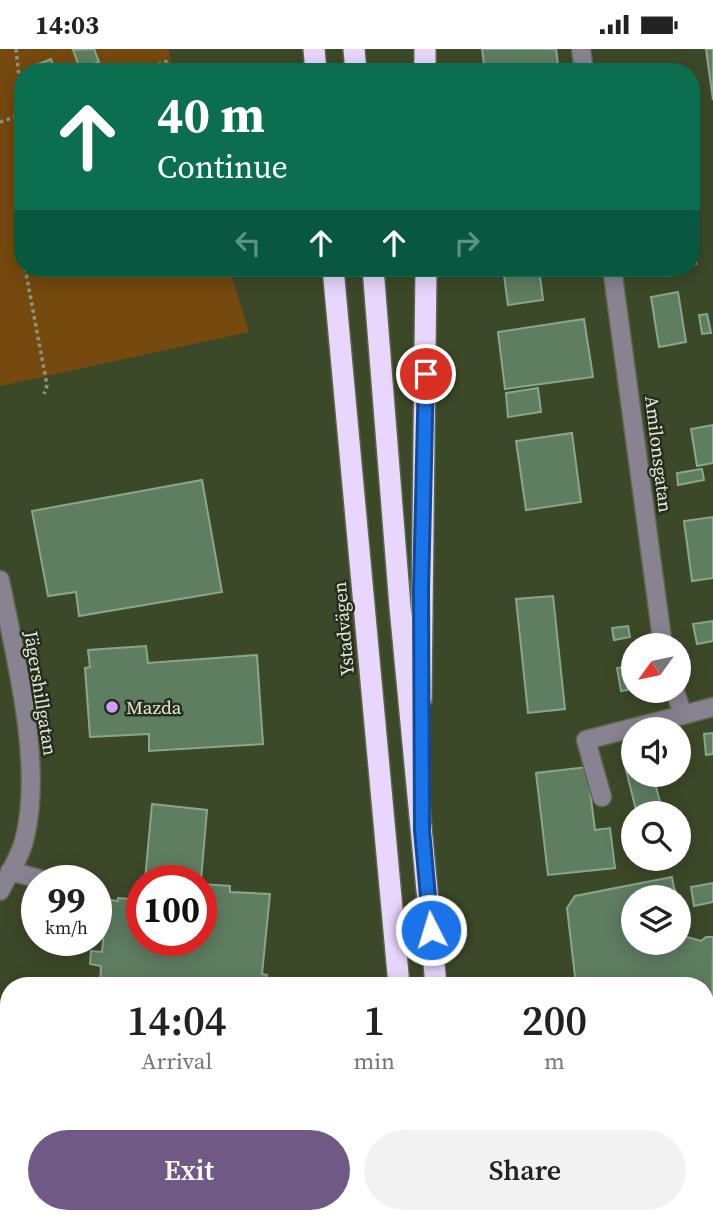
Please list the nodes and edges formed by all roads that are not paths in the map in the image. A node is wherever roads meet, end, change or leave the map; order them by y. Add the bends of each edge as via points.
1 (334, 277) edge
2 (374, 277) edge
3 (426, 277) edge
4 (613, 277) edge
5 (0, 580) edge
6 (661, 633) edge
7 (679, 703) edge
8 (713, 707) edge
9 (683, 715) junction
10 (602, 797) dead end
11 (422, 830) junction
12 (10, 871) junction
13 (21, 874) edge
14 (0, 891) edge
15 (398, 977) edge
16 (435, 977) edge

1 - 15 highway, Ystadvägen
2 - 11 highway
3 - 11 highway
4 - 6 street, Amilonsgatan
5 - 12 street, Jägershillgatan via 22,688 32,780 25,839
7 - 9 street
8 - 9 street
9 - 10 street via 586,740
11 - 16 highway
12 - 13 street
12 - 14 street, Jägershillgatan

